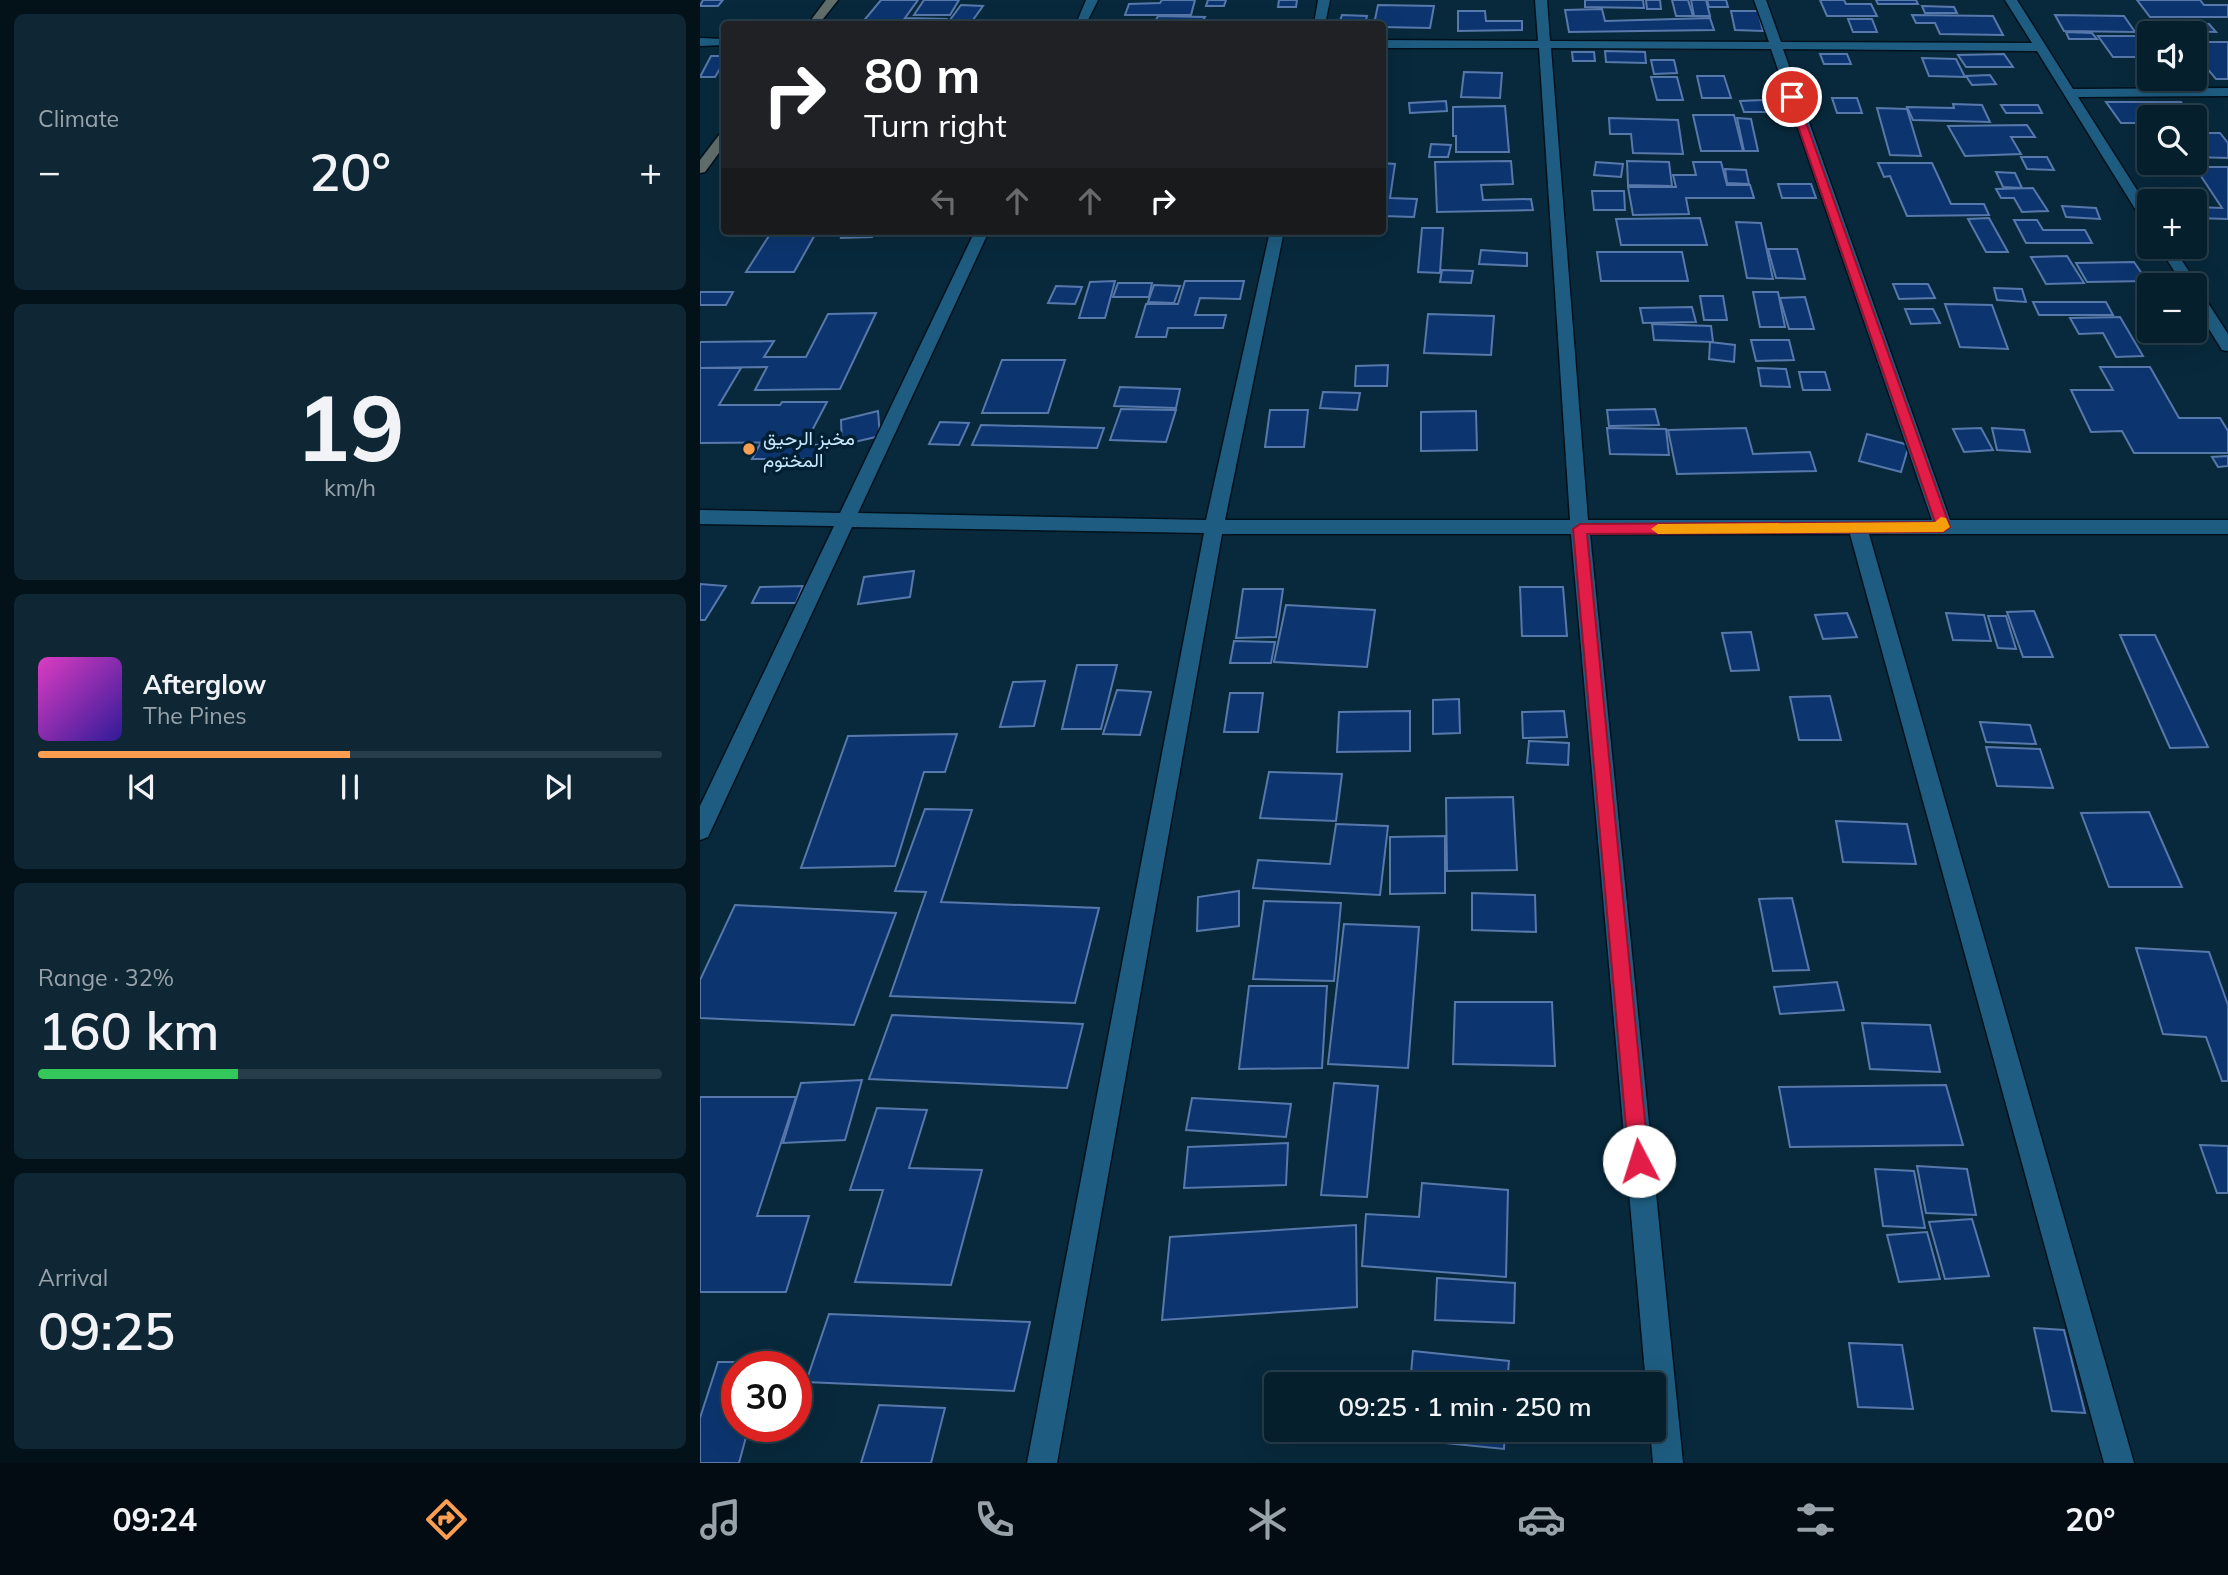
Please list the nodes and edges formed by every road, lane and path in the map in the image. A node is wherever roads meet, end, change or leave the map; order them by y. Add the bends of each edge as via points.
1 (832, 0) edge
2 (1092, 0) edge
3 (1324, 0) edge
4 (1541, 0) edge
5 (1760, 0) edge
6 (2011, 0) edge
7 (815, 21) edge
8 (1082, 21) edge
9 (1320, 21) edge
10 (700, 42) edge
11 (721, 42) edge
12 (1544, 43) junction
13 (1386, 44) edge
14 (1774, 47) junction
15 (2041, 47) junction
16 (2228, 92) edge
17 (2069, 93) junction
18 (721, 142) edge
19 (700, 169) edge
20 (2137, 201) edge
21 (980, 235) edge
22 (1276, 235) edge
23 (2207, 313) edge
24 (2228, 346) edge
25 (700, 517) edge
26 (844, 520) junction
27 (1214, 527) junction
28 (1943, 527) junction
29 (2228, 527) edge
30 (1858, 528) junction
31 (1580, 529) junction
32 (700, 830) edge
33 (1042, 1463) edge
34 (1668, 1463) edge
35 (2119, 1463) edge

1 - 7 street
2 - 8 street
3 - 9 street
4 - 12 street
5 - 14 street
6 - 15 street
10 - 11 street
12 - 13 street
12 - 14 street
12 - 31 street
14 - 15 street
14 - 28 street
15 - 17 street
16 - 17 street
17 - 20 street
18 - 19 street
21 - 26 street
22 - 27 street
23 - 24 street
25 - 26 street
26 - 27 street
26 - 32 street
27 - 31 street
27 - 33 street
28 - 29 street
28 - 30 street
30 - 31 street
30 - 35 street
31 - 34 street

